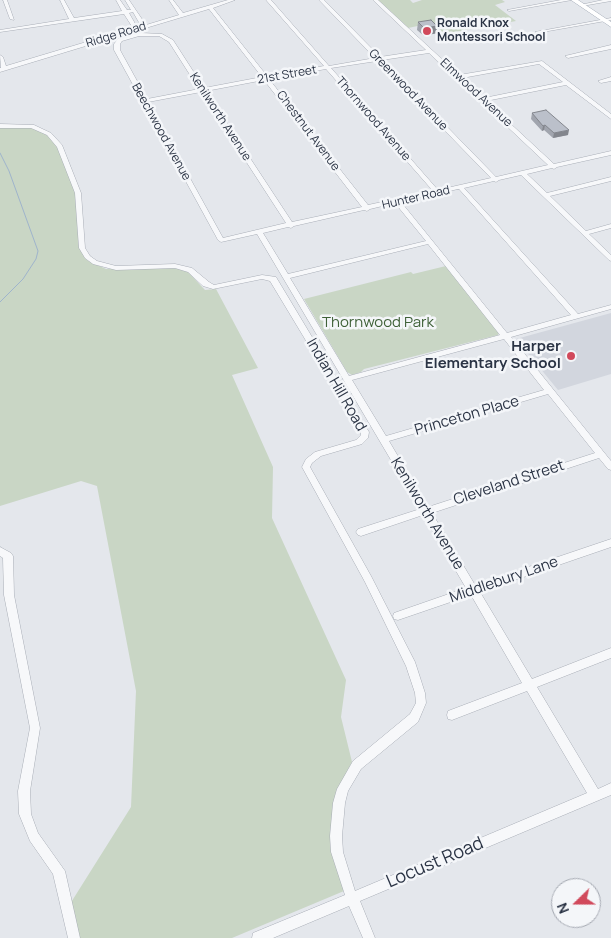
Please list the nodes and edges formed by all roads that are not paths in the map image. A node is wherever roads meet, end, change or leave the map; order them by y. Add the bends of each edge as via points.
1 (5, 0) edge
2 (62, 0) edge
3 (118, 0) edge
4 (127, 0) edge
5 (171, 0) edge
6 (233, 0) edge
7 (268, 0) edge
8 (321, 0) edge
9 (375, 0) edge
10 (570, 0) edge
11 (574, 0) edge
12 (611, 0) edge
13 (582, 5) junction
14 (8, 7) junction
15 (210, 7) junction
16 (0, 8) edge
17 (509, 10) dead end
18 (134, 11) junction
19 (125, 12) junction
20 (182, 15) junction
21 (12, 18) dead end
22 (611, 19) edge
23 (72, 20) junction
24 (603, 20) junction
25 (144, 26) junction
26 (611, 26) edge
27 (138, 31) junction
28 (0, 32) edge
29 (537, 32) dead end
30 (611, 47) edge
31 (430, 52) junction
32 (568, 56) dead end
33 (0, 57) edge
34 (379, 61) junction
35 (329, 68) junction
36 (2, 69) edge
37 (458, 77) junction
38 (267, 78) junction
39 (611, 79) edge
40 (601, 81) dead end
41 (568, 83) junction
42 (202, 90) junction
43 (483, 100) junction
44 (144, 101) junction
45 (611, 117) edge
46 (0, 126) edge
47 (611, 154) edge
48 (554, 167) junction
49 (524, 174) junction
50 (611, 179) edge
51 (496, 180) junction
52 (461, 188) junction
53 (438, 193) junction
54 (545, 195) junction
55 (398, 202) junction
56 (366, 209) junction
57 (291, 226) junction
58 (611, 226) edge
59 (260, 233) junction
60 (584, 233) junction
61 (221, 240) joint
62 (429, 242) junction
63 (611, 259) edge
64 (286, 277) junction
65 (611, 307) edge
66 (576, 316) junction
67 (505, 336) junction
68 (346, 379) junction
69 (550, 391) junction
70 (383, 440) junction
71 (601, 454) junction
72 (611, 467) edge
73 (425, 510) junction
74 (360, 532) dead end
75 (611, 543) edge
76 (0, 552) edge
77 (473, 590) junction
78 (398, 616) dead end
79 (611, 652) edge
80 (529, 684) junction
81 (452, 715) dead end
82 (611, 788) edge
83 (595, 795) junction
84 (353, 898) junction
85 (74, 938) edge
86 (258, 938) edge
87 (369, 938) edge

1 - 14 street
2 - 23 street
3 - 19 street
4 - 18 street
5 - 20 street
6 - 15 street, Ridge Road
7 - 35 street, Thornwood Avenue
8 - 34 street, Greenwood Avenue
9 - 31 street, Elmwood Avenue
10 - 17 street
11 - 13 main road
12 - 13 street
13 - 24 main road
14 - 16 street
14 - 21 street
15 - 20 street, Ridge Road
15 - 38 street, Chestnut Avenue
18 - 19 street
18 - 25 street
19 - 23 street
19 - 27 street
20 - 25 street, Ridge Road
22 - 24 street
23 - 28 street
24 - 26 main road
24 - 29 street
25 - 27 street, Ridge Road
27 - 36 street, Ridge Road
27 - 42 street, Kenilworth Avenue via 160,35 170,41
27 - 44 street, Beechwood Avenue via 124,38 116,47
30 - 32 street
31 - 34 street, 21st Street
31 - 37 street, Elmwood Avenue
33 - 36 street
34 - 35 street, 21st Street
34 - 51 street, Greenwood Avenue
35 - 38 street, 21st Street
35 - 53 street, Thornwood Avenue
37 - 41 street via 538,62
37 - 43 street, Elmwood Avenue
38 - 42 street, 21st Street
38 - 56 street, Chestnut Avenue
39 - 40 street
41 - 43 street
41 - 45 street
42 - 44 street, 21st Street
42 - 57 street, Kenilworth Avenue
43 - 48 street, Elmwood Avenue
44 - 61 street, Beechwood Avenue
46 - 84 street, Indian Hill Road via 32,126 49,134 60,146 78,193 82,248 95,263 116,268 174,266 190,270 213,287 262,277 273,279 365,432 359,442 318,454 306,467 368,579 411,666 421,703 406,726 357,765 343,789 339,803 337,852
47 - 48 street, Hunter Road
48 - 49 street, Hunter Road
49 - 51 street, Hunter Road
49 - 54 street
50 - 54 street
51 - 52 street, Hunter Road
52 - 53 street, Hunter Road
52 - 66 street
53 - 55 street, Hunter Road
54 - 60 street
55 - 56 street, Hunter Road
55 - 62 street
56 - 57 street, Hunter Road
57 - 59 street, Hunter Road
58 - 60 street
59 - 61 street, Hunter Road
59 - 64 street, Kenilworth Avenue
60 - 63 street
62 - 64 street
62 - 67 street
64 - 68 street, Kenilworth Avenue
65 - 66 street
66 - 67 street
67 - 68 street
67 - 69 street
68 - 70 street, Kenilworth Avenue
69 - 70 street, Princeton Place
69 - 71 street
70 - 73 street, Kenilworth Avenue
71 - 72 street
71 - 73 street, Cleveland Street
73 - 74 street, Cleveland Street
73 - 77 street, Kenilworth Avenue
75 - 77 street, Middlebury Lane
76 - 85 street via 6,554 9,561 9,595 35,728 24,791 25,814 34,836 59,871
77 - 78 street, Middlebury Lane
77 - 80 street, Kenilworth Avenue
79 - 80 street
80 - 81 street
80 - 83 street, Kenilworth Avenue
82 - 83 street, Locust Road
83 - 84 street, Locust Road
84 - 86 street, Locust Road
84 - 87 street

